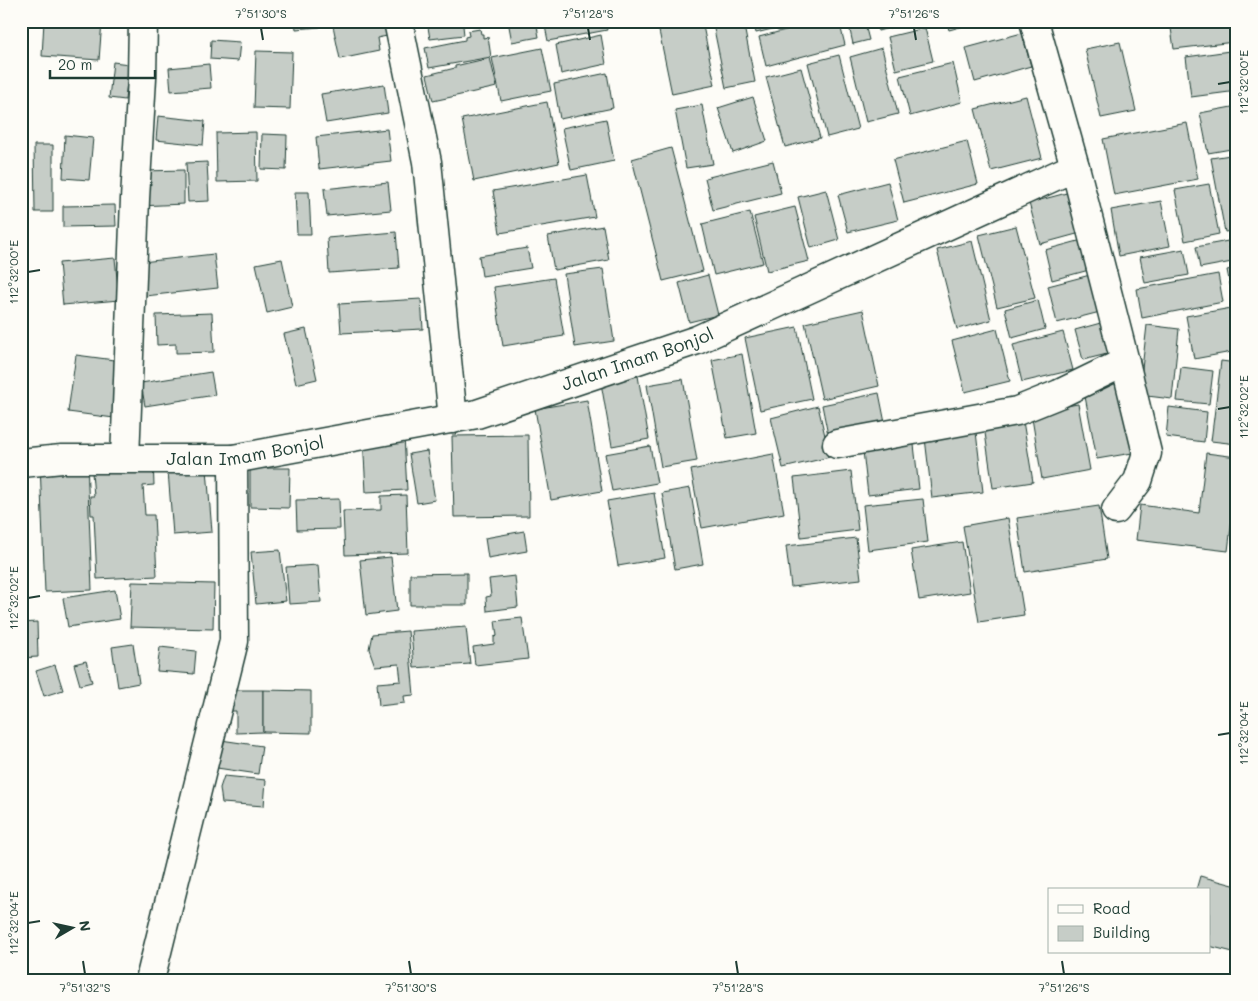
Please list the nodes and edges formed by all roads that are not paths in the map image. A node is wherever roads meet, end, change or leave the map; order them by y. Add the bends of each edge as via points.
1 (143, 21) edge
2 (398, 21) edge
3 (1034, 21) edge
4 (1075, 166) junction
5 (1125, 362) junction
6 (453, 418) junction
7 (837, 444) dead end
8 (125, 459) junction
9 (233, 459) junction
10 (21, 463) edge
11 (1116, 510) dead end
12 (150, 980) edge

1 - 8 street
2 - 6 street via 427,162
3 - 4 street
4 - 5 street
4 - 6 street, Jalan Imam Bonjol via 697,340 477,414
5 - 7 street via 1017,410
5 - 11 street via 1147,453 1138,480
6 - 9 street, Jalan Imam Bonjol
8 - 9 street, Jalan Imam Bonjol
8 - 10 street, Jalan Imam Bonjol
9 - 12 street via 234,641

